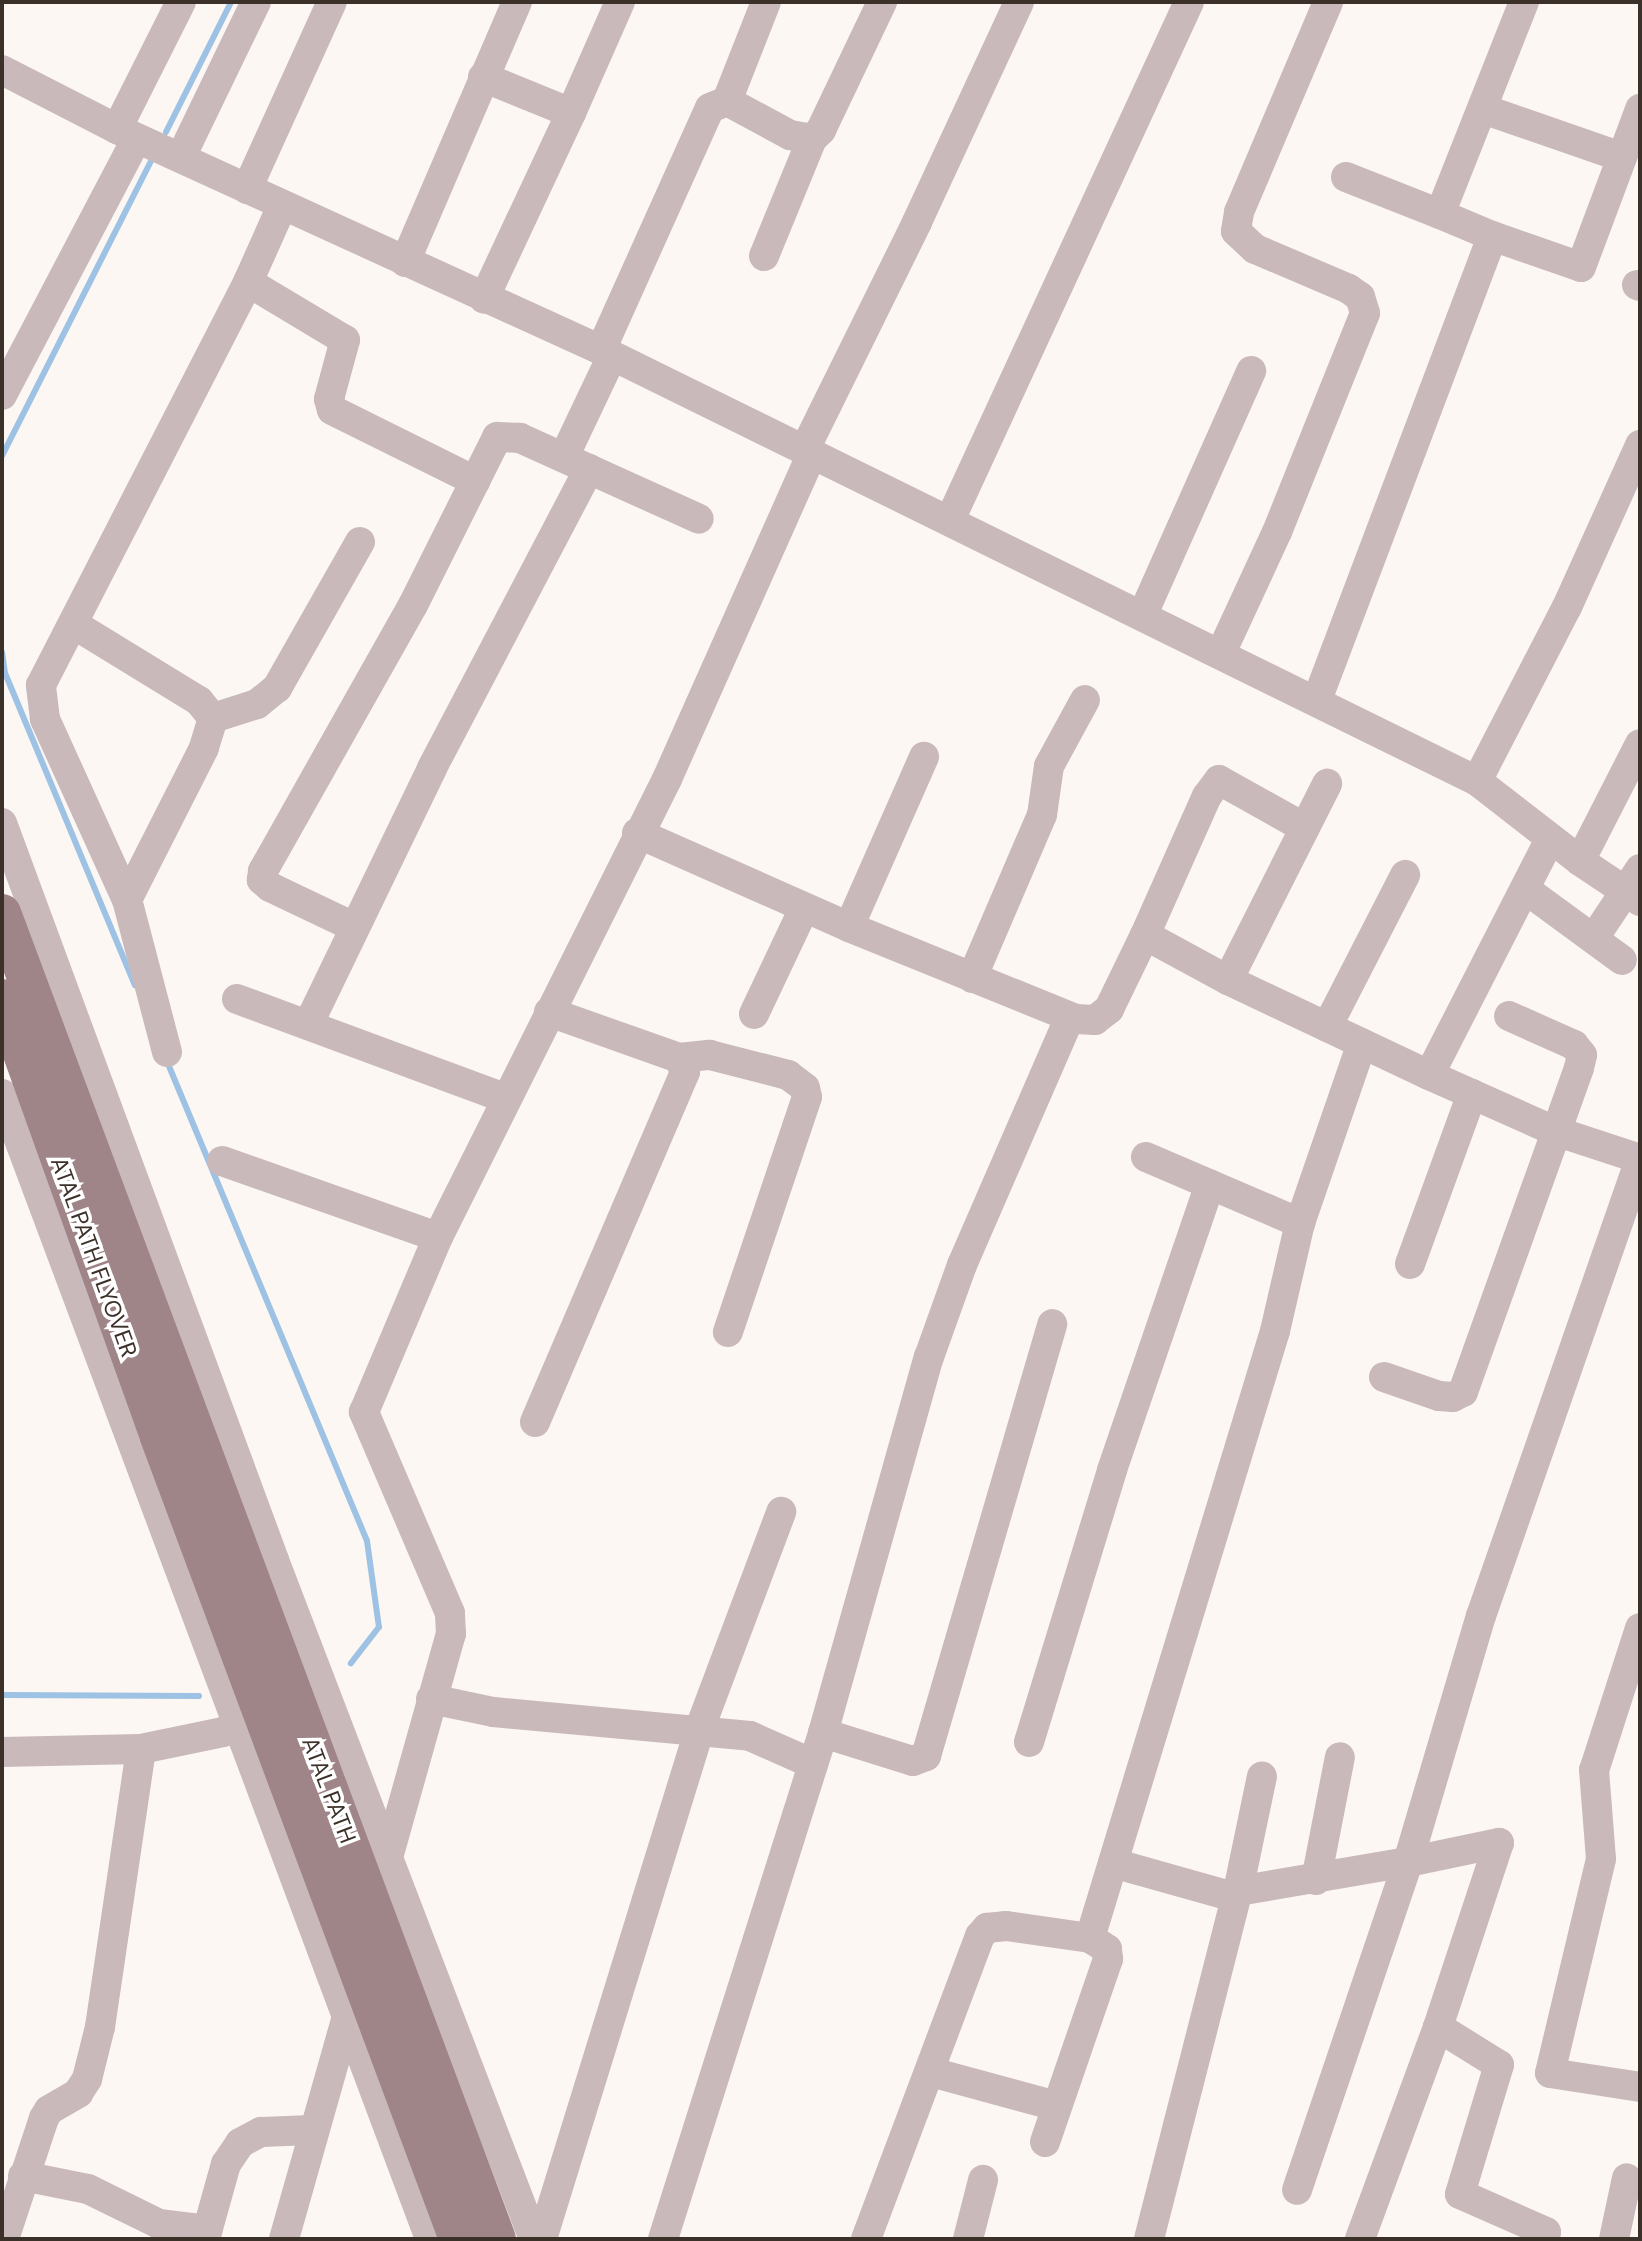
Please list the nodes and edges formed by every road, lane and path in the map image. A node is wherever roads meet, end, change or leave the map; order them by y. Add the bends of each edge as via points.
1 (181, 2) edge
2 (256, 2) edge
3 (332, 2) edge
4 (517, 2) edge
5 (620, 2) edge
6 (766, 2) edge
7 (882, 2) edge
8 (1019, 2) edge
9 (1189, 2) edge
10 (1328, 2) edge
11 (1524, 2) edge
12 (2, 70) edge
13 (483, 77) junction
14 (727, 101) junction
15 (1640, 108) edge
16 (1483, 109) junction
17 (571, 113) junction
18 (127, 134) junction
19 (812, 139) junction
20 (181, 157) junction
21 (1622, 157) junction
22 (1346, 177) dead end
23 (247, 189) junction
24 (282, 206) junction
25 (1440, 214) junction
26 (1492, 236) junction
27 (764, 256) dead end
28 (405, 262) junction
29 (248, 282) junction
30 (484, 299) junction
31 (607, 353) junction
32 (1251, 371) dead end
33 (2, 396) edge
34 (1640, 445) edge
35 (808, 453) junction
36 (576, 463) junction
37 (475, 481) junction
38 (699, 519) dead end
39 (950, 520) junction
40 (360, 542) dead end
41 (1143, 614) junction
42 (75, 625) junction
43 (1221, 653) junction
44 (1085, 700) dead end
45 (1317, 700) junction
46 (213, 718) junction
47 (1640, 744) edge
48 (923, 757) dead end
49 (1478, 781) junction
50 (1327, 784) dead end
51 (2, 823) edge
52 (1304, 828) junction
53 (637, 833) junction
54 (1550, 839) junction
55 (1580, 861) junction
56 (1405, 875) dead end
57 (1636, 888) edge
58 (1525, 889) junction
59 (127, 900) junction
60 (804, 908) junction
61 (2, 913) edge
62 (354, 927) junction
63 (849, 927) junction
64 (1145, 935) junction
65 (1594, 938) junction
66 (1622, 960) dead end
67 (972, 978) junction
68 (1228, 980) junction
69 (2, 998) edge
70 (237, 999) dead end
71 (549, 1012) junction
72 (754, 1014) dead end
73 (1509, 1016) dead end
74 (1070, 1017) junction
75 (309, 1023) junction
76 (1327, 1027) junction
77 (1362, 1043) junction
78 (167, 1052) dead end
79 (679, 1059) junction
80 (1429, 1075) junction
81 (2, 1094) edge
82 (1472, 1094) junction
83 (505, 1098) junction
84 (1555, 1131) junction
85 (1146, 1157) dead end
86 (1640, 1159) edge
87 (222, 1161) dead end
88 (1210, 1184) junction
89 (1300, 1223) junction
90 (438, 1237) junction
91 (1410, 1264) dead end
92 (178, 1305) junction
93 (1052, 1324) dead end
94 (729, 1332) dead end
95 (161, 1340) junction
96 (1384, 1377) dead end
97 (535, 1422) dead end
98 (145, 1479) junction
99 (781, 1512) dead end
100 (190, 1514) junction
101 (1640, 1628) edge
102 (431, 1699) junction
103 (236, 1725) junction
104 (700, 1728) junction
105 (1029, 1742) dead end
106 (818, 1747) junction
107 (141, 1749) junction
108 (2, 1752) edge
109 (1340, 1757) dead end
110 (1262, 1776) dead end
111 (389, 1854) junction
112 (1408, 1862) junction
113 (1113, 1863) junction
114 (1316, 1880) junction
115 (1236, 1894) junction
116 (1090, 1938) junction
117 (347, 2016) junction
118 (1438, 2027) junction
119 (931, 2072) junction
120 (1640, 2087) edge
121 (1056, 2106) junction
122 (312, 2130) junction
123 (1045, 2143) dead end
124 (23, 2176) junction
125 (1627, 2178) dead end
126 (984, 2180) dead end
127 (1297, 2190) dead end
128 (206, 2234) edge
129 (1553, 2237) edge
130 (4, 2239) edge
131 (285, 2239) edge
132 (430, 2239) edge
133 (458, 2239) edge
134 (497, 2239) edge
135 (534, 2239) edge
136 (542, 2239) edge
137 (663, 2239) edge
138 (866, 2239) edge
139 (968, 2239) edge
140 (1149, 2239) edge
141 (1360, 2239) edge
142 (1614, 2239) edge

1 - 18 street
2 - 20 street
3 - 23 street
4 - 13 street
5 - 17 street
6 - 14 street
7 - 19 street via 821,130
8 - 35 street
9 - 39 street
10 - 43 street via 1239,212 1236,231 1255,249 1349,289 1360,297 1365,313 1277,532
11 - 16 street
12 - 18 street
13 - 17 street
13 - 28 street
14 - 19 street via 790,135
14 - 31 street via 710,108 698,132
15 - 21 street
16 - 21 street
16 - 25 street
17 - 30 street
18 - 20 street
18 - 33 street
19 - 27 street
20 - 23 street
21 - 26 street via 1581,267
22 - 25 street
23 - 24 street
24 - 28 street
24 - 29 street
25 - 26 street
26 - 45 street
28 - 30 street
29 - 37 street via 345,340 329,399 332,410
29 - 42 street
30 - 31 street
31 - 35 street
31 - 36 street
32 - 41 street
34 - 49 street via 1567,607
35 - 39 street
35 - 53 street via 667,779
36 - 37 street via 503,435 491,445
36 - 38 street
36 - 62 street
37 - 62 street via 413,606 263,871 262,880 270,887
39 - 41 street
40 - 46 street via 276,688 257,704
41 - 43 street
42 - 46 street via 199,701
42 - 59 street via 43,677 41,704
43 - 45 street
44 - 67 street via 1049,766 1042,815
45 - 49 street
46 - 59 street via 204,748
47 - 55 street
48 - 63 street
49 - 54 street
50 - 52 street
51 - 92 street
52 - 64 street via 1219,780 1207,796
52 - 68 street
53 - 60 street
53 - 71 street
54 - 55 street
54 - 58 street
55 - 57 street
56 - 76 street
57 - 65 street
58 - 65 street
58 - 80 street
59 - 78 street
60 - 63 street
60 - 72 street
61 - 95 main road, ATAL PATH FLYOVER
62 - 75 street
63 - 67 street
64 - 68 street
64 - 74 street via 1109,1009 1096,1020
65 - 66 street
67 - 74 street
68 - 76 street
69 - 100 main road, ATAL PATH FLYOVER
70 - 75 street
71 - 79 street
71 - 83 street
73 - 84 street via 1580,1050 1579,1068
74 - 106 street via 962,1265 929,1357
75 - 83 street
76 - 77 street
77 - 80 street
77 - 89 street
79 - 94 street via 710,1055 788,1075 805,1088 807,1097
79 - 97 street via 685,1066 683,1078
80 - 82 street
81 - 98 street
82 - 84 street
82 - 91 street
83 - 90 street
84 - 86 street
84 - 96 street via 1463,1392 1439,1396
85 - 88 street
86 - 112 street via 1481,1616
87 - 90 street
88 - 89 street
88 - 105 street via 1112,1470
89 - 113 street via 1275,1331
90 - 102 street via 365,1412 450,1613 448,1654
92 - 95 main road
92 - 111 street
93 - 106 street via 926,1756 913,1761
95 - 134 main road, ATAL PATH
98 - 100 main road
98 - 103 street
99 - 104 street
100 - 133 main road, ATAL PATH FLYOVER
101 - 120 street via 1594,1770 1601,1859 1550,2074
102 - 104 street via 547,1718
102 - 111 street
103 - 107 street via 223,1732
103 - 117 street
104 - 106 street
104 - 136 street
106 - 137 street
107 - 108 street
107 - 124 street via 100,2027 87,2079 78,2093 49,2110
109 - 114 street
110 - 115 street
111 - 135 street
112 - 114 street
112 - 118 street via 1499,1843
112 - 127 street
113 - 115 street
113 - 116 street
114 - 115 street
115 - 140 street
116 - 119 street via 1006,1926 986,1928
116 - 121 street via 1107,1949 1108,1959
117 - 122 street
117 - 132 street
118 - 129 street via 1499,2065 1460,2194
118 - 141 street
119 - 121 street
119 - 138 street
121 - 123 street
122 - 128 street via 261,2132 240,2143 226,2164
122 - 131 street
124 - 128 street via 88,2189 159,2224
124 - 130 street
125 - 142 street
126 - 139 street

